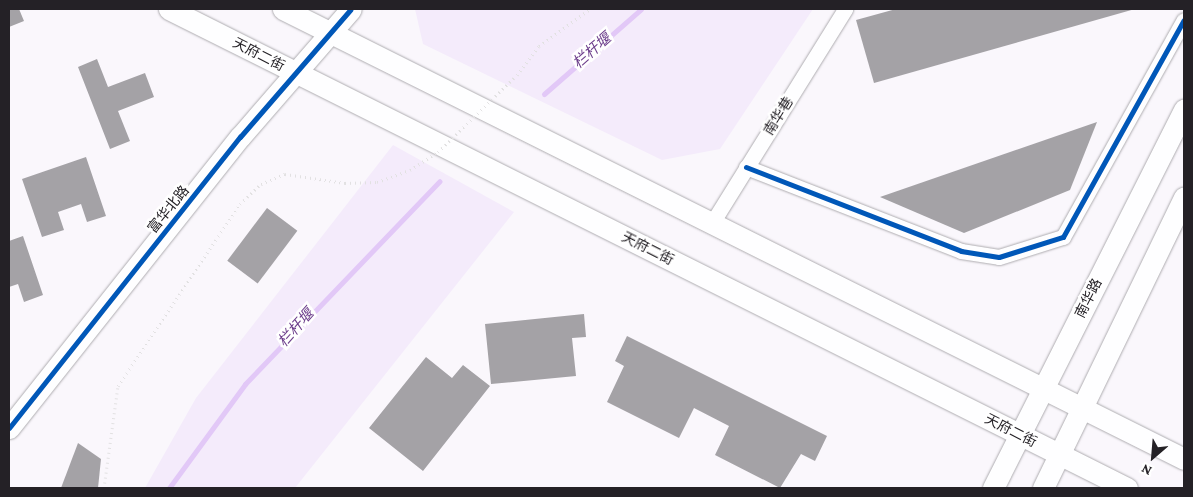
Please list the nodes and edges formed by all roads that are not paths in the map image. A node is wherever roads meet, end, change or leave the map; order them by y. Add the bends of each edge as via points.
1 (169, 9) edge
2 (283, 9) edge
3 (351, 9) edge
4 (845, 9) edge
5 (1184, 20) edge
6 (331, 33) junction
7 (298, 73) junction
8 (1184, 110) edge
9 (746, 167) junction
10 (1184, 197) edge
11 (712, 223) junction
12 (1042, 388) junction
13 (1083, 408) junction
14 (9, 428) edge
15 (1019, 434) junction
16 (1060, 454) junction
17 (1184, 459) edge
18 (993, 488) edge
19 (1043, 488) edge
20 (1127, 488) edge

1 - 7 main road, 天府二街
2 - 6 main road
3 - 6 main road, 富华北路
4 - 9 street, 南华巷
5 - 9 street via 1064,237 999,256 961,251
6 - 7 main road, 富华北路
6 - 11 main road
7 - 14 main road, 富华北路 via 240,137
7 - 15 main road, 天府二街
8 - 12 main road, 南华路
9 - 11 street, 南华巷
10 - 13 main road
11 - 12 main road
12 - 13 main road
12 - 15 main road, 南华路
13 - 16 main road
13 - 17 main road
15 - 16 main road, 天府二街
15 - 18 main road, 南华路
16 - 19 main road
16 - 20 main road, 天府二街

